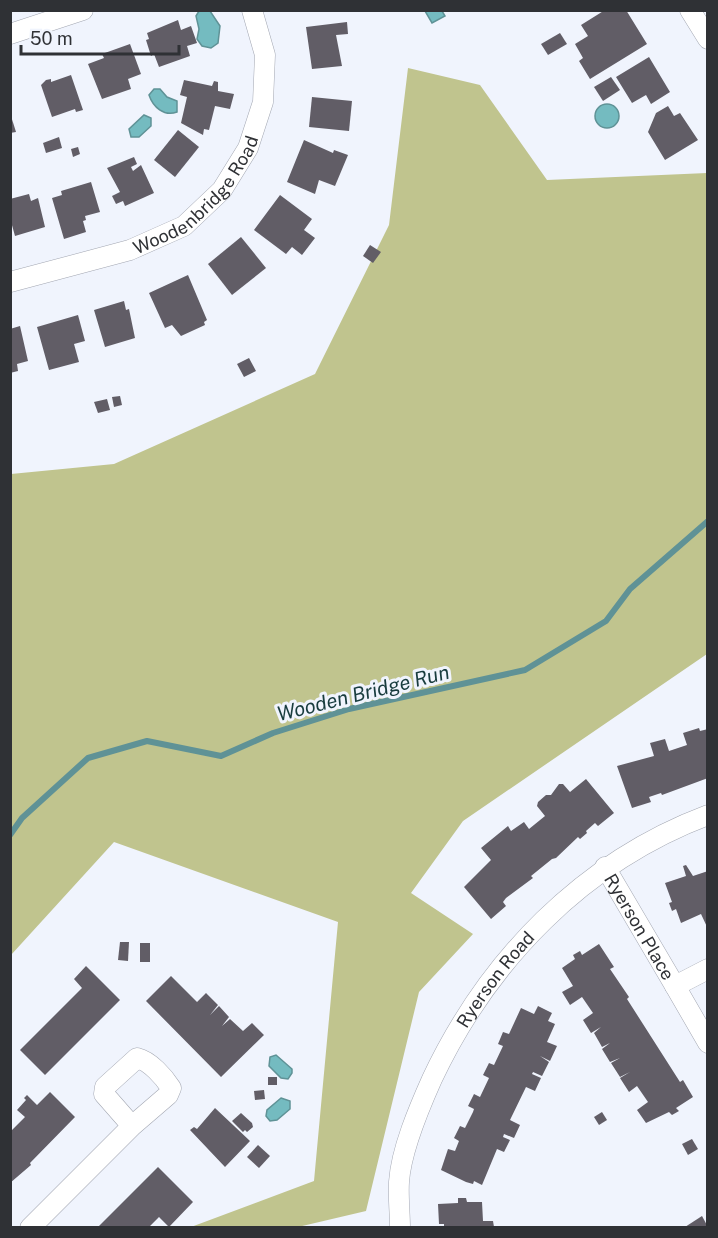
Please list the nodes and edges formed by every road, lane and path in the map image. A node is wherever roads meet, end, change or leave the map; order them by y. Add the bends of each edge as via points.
1 (82, 10) edge
2 (252, 10) edge
3 (690, 10) edge
4 (10, 34) edge
5 (708, 39) edge
6 (10, 282) edge
7 (708, 815) edge
8 (605, 867) junction
9 (708, 969) edge
10 (675, 986) junction
11 (708, 1043) edge
12 (132, 1126) dead end
13 (30, 1227) edge
14 (400, 1227) edge

1 - 4 street
2 - 6 street, Woodenbridge Road via 265,55 263,102 248,148 222,190 184,226 130,250
3 - 5 street
7 - 8 street, Ryerson Road
8 - 10 street, Ryerson Place
8 - 14 street, Ryerson Road via 524,940 463,1021 420,1104 409,1138 399,1180
9 - 10 street, Ryerson Place
10 - 11 street, Ryerson Place
12 - 13 street

